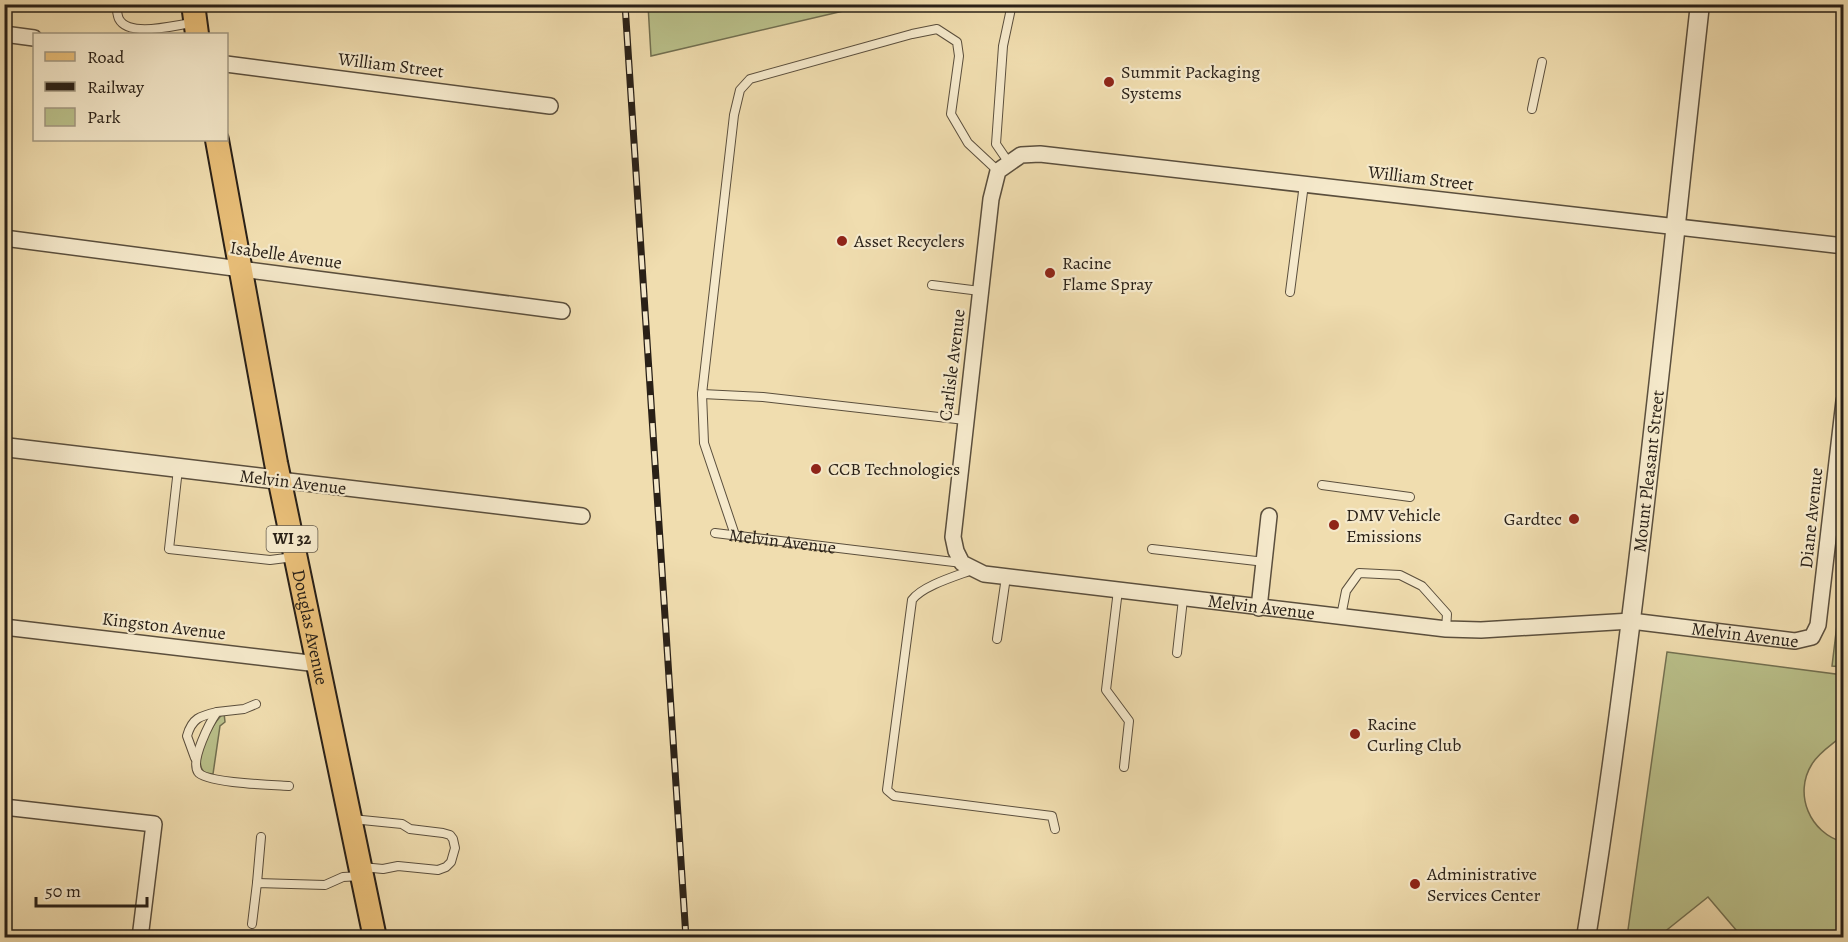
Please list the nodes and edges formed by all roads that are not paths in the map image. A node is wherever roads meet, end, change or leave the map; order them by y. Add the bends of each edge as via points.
1 (116, 4) edge
2 (1012, 4) edge
3 (1700, 4) edge
4 (195, 20) edge
5 (4, 34) edge
6 (33, 38) edge
7 (1542, 62) dead end
8 (228, 64) edge
9 (550, 106) dead end
10 (1532, 109) dead end
11 (217, 141) edge
12 (1004, 167) junction
13 (1304, 184) junction
14 (1674, 227) junction
15 (4, 238) edge
16 (1844, 246) edge
17 (240, 269) junction
18 (932, 285) dead end
19 (980, 291) junction
20 (1290, 292) dead end
21 (562, 311) dead end
22 (702, 394) junction
23 (1844, 401) edge
24 (965, 420) junction
25 (4, 447) edge
26 (178, 468) junction
27 (280, 480) junction
28 (1322, 485) dead end
29 (1410, 497) dead end
30 (582, 516) dead end
31 (1269, 516) dead end
32 (715, 532) dead end
33 (735, 535) junction
34 (1152, 549) dead end
35 (296, 557) junction
36 (1265, 562) junction
37 (967, 567) junction
38 (1006, 577) junction
39 (1118, 590) junction
40 (1183, 599) junction
41 (1259, 608) junction
42 (1341, 616) junction
43 (1631, 621) junction
44 (4, 627) edge
45 (1446, 628) junction
46 (1812, 638) joint
47 (997, 639) dead end
48 (1177, 653) dead end
49 (318, 664) junction
50 (256, 704) dead end
51 (217, 711) junction
52 (196, 760) junction
53 (1124, 767) dead end
54 (289, 786) dead end
55 (4, 807) edge
56 (350, 818) junction
57 (1055, 829) dead end
58 (261, 837) dead end
59 (361, 871) junction
60 (257, 883) junction
61 (252, 924) dead end
62 (140, 938) edge
63 (375, 938) edge
64 (1586, 938) edge

1 - 4 lane via 123,24 138,29
2 - 12 lane via 1004,46 996,144
3 - 14 street, Mount Pleasant Street
5 - 6 street
7 - 10 lane
8 - 9 street, William Street
11 - 17 main road, Douglas Avenue / WI 32
12 - 13 street, William Street via 1021,155 1040,154
12 - 19 street, Carlisle Avenue via 990,199
12 - 22 lane via 968,143 951,114 959,56 957,42 937,29 750,79 740,90 734,115
13 - 14 street, William Street
13 - 20 lane
14 - 16 street, William Street
14 - 43 street, Mount Pleasant Street
15 - 17 street, Isabelle Avenue
17 - 21 street, Isabelle Avenue
17 - 27 main road, Douglas Avenue / WI 32
18 - 19 lane
19 - 24 street, Carlisle Avenue
22 - 24 lane via 763,397
22 - 33 lane via 704,443
23 - 46 street, Diane Avenue via 1818,625
24 - 37 street, Carlisle Avenue via 954,537 956,552
25 - 26 street, Melvin Avenue
26 - 27 street, Melvin Avenue
26 - 35 lane via 169,549 270,560
27 - 30 street, Melvin Avenue
27 - 35 main road, Douglas Avenue / WI 32
28 - 29 lane
31 - 36 street
32 - 33 lane, Melvin Avenue
33 - 37 lane, Melvin Avenue
34 - 36 lane
35 - 49 main road, Douglas Avenue / WI 32
36 - 41 street
37 - 38 street, Melvin Avenue
37 - 57 lane via 912,600 887,790 894,796 1052,816
38 - 39 street, Melvin Avenue
38 - 47 lane
39 - 40 street, Melvin Avenue
39 - 53 lane via 1106,690 1129,721
40 - 41 street, Melvin Avenue
40 - 48 lane
41 - 42 street, Melvin Avenue
42 - 45 street, Melvin Avenue
42 - 45 lane via 1346,591 1359,573 1400,575 1422,586 1447,614
43 - 45 street, Melvin Avenue via 1481,630
43 - 46 street, Melvin Avenue via 1795,641
43 - 64 street, Mount Pleasant Street
44 - 49 street, Kingston Avenue
49 - 56 main road, Douglas Avenue / WI 32
50 - 51 lane
51 - 52 lane
51 - 52 lane via 198,716 192,722 187,736
52 - 54 lane via 198,772 217,780
55 - 62 street via 154,824
56 - 59 main road, Douglas Avenue / WI 32
56 - 59 lane via 450,835 455,848 451,862 438,870 398,866
58 - 60 lane
59 - 60 lane via 326,885
59 - 63 main road, Douglas Avenue / WI 32
60 - 61 lane

